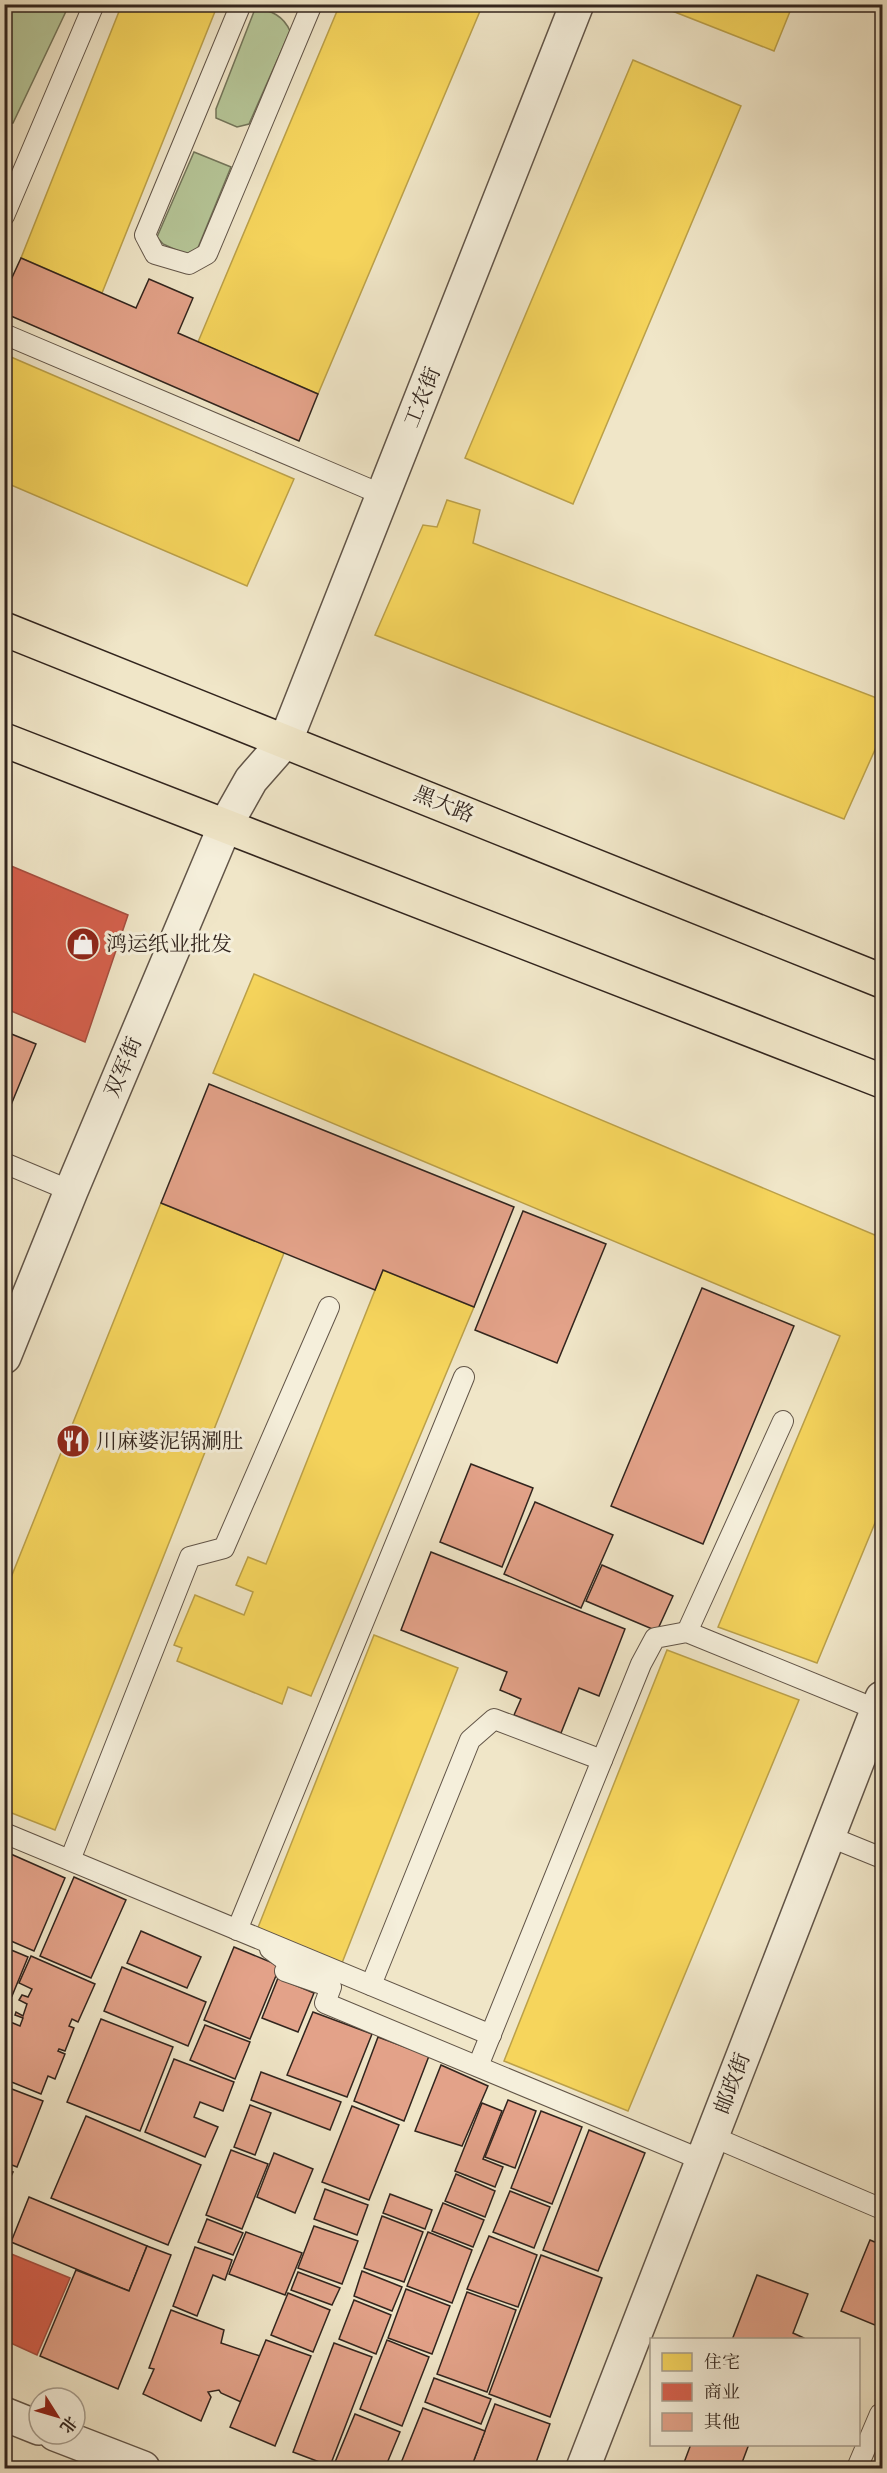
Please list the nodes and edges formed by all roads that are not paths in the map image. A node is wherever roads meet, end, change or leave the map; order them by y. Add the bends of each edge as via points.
1 (94, 4) edge
2 (241, 4) edge
3 (312, 4) edge
4 (577, 4) edge
5 (9, 191) edge
6 (4, 216) edge
7 (4, 334) edge
8 (383, 495) junction
9 (4, 629) edge
10 (4, 740) edge
11 (286, 740) junction
12 (251, 780) joint
13 (225, 826) junction
14 (882, 981) edge
15 (882, 1081) edge
16 (4, 1163) edge
17 (71, 1191) junction
18 (329, 1307) dead end
19 (4, 1357) edge
20 (464, 1377) dead end
21 (783, 1420) dead end
22 (687, 1632) junction
23 (880, 1704) edge
24 (602, 1760) junction
25 (4, 1833) edge
26 (828, 1836) junction
27 (882, 1858) edge
28 (70, 1860) junction
29 (237, 1930) junction
30 (256, 1938) junction
31 (371, 1985) junction
32 (491, 2035) junction
33 (478, 2066) junction
34 (706, 2148) junction
35 (882, 2209) edge
36 (4, 2414) edge
37 (880, 2414) dead end
38 (27, 2423) edge
39 (85, 2446) edge
40 (143, 2469) edge
41 (583, 2469) edge
42 (857, 2469) edge

1 - 5 lane
2 - 3 lane via 145,235 155,254 189,264 207,254
4 - 8 street, 工农街
5 - 6 lane
7 - 8 lane
8 - 11 street, 工农街
9 - 11 highway, 黑大路
10 - 13 highway
11 - 12 street, 工农街
11 - 14 highway, 黑大路
12 - 13 street, 双军街
13 - 15 highway
13 - 17 street, 双军街
16 - 17 lane
17 - 19 street, 双军街
18 - 28 lane via 224,1548 190,1557
20 - 29 lane
21 - 22 lane
22 - 23 lane
22 - 24 lane via 655,1638
23 - 26 street, 邮政街
24 - 31 lane via 494,1719 470,1740
24 - 32 lane
25 - 28 lane
26 - 27 lane
26 - 34 street, 邮政街
28 - 29 lane
29 - 30 lane
30 - 31 lane
30 - 33 lane via 289,1963 285,1971 331,1987 325,2003
31 - 32 lane
32 - 33 lane
33 - 34 lane
34 - 35 lane
34 - 41 street, 邮政街
36 - 38 street
37 - 42 lane
39 - 40 street

